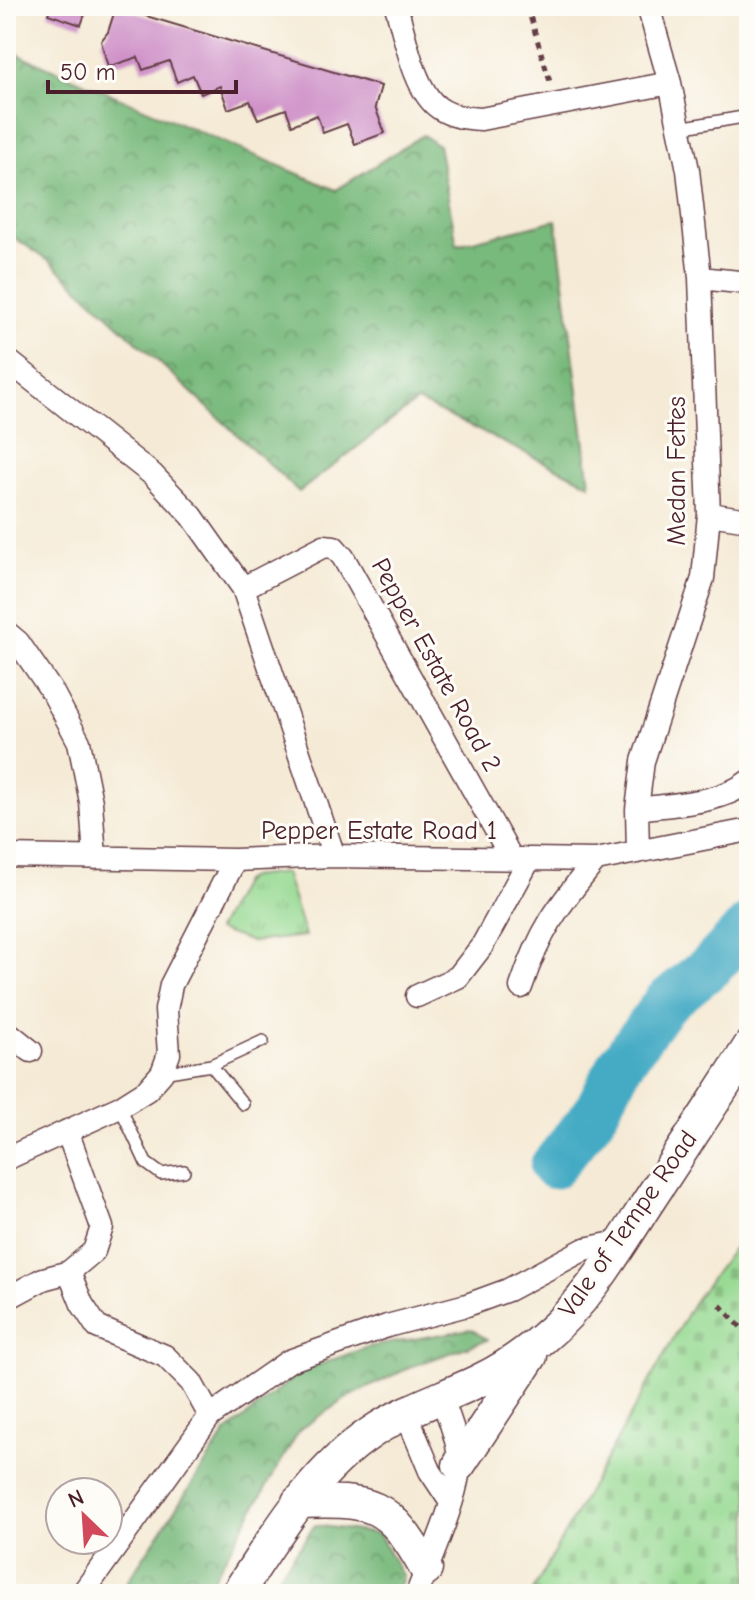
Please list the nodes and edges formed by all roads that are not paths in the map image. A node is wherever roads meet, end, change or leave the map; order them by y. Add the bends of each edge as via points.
1 (396, 6) edge
2 (648, 6) edge
3 (670, 83) junction
4 (749, 116) edge
5 (679, 128) junction
6 (700, 278) junction
7 (749, 283) edge
8 (6, 359) edge
9 (709, 514) junction
10 (749, 520) edge
11 (243, 588) junction
12 (6, 632) edge
13 (749, 781) edge
14 (637, 809) junction
15 (749, 830) edge
16 (638, 852) junction
17 (6, 856) edge
18 (334, 856) junction
19 (95, 858) junction
20 (235, 860) junction
21 (520, 860) junction
22 (596, 860) junction
23 (521, 987) dead end
24 (417, 996) dead end
25 (6, 1031) edge
26 (263, 1041) dead end
27 (749, 1047) edge
28 (31, 1051) dead end
29 (211, 1065) junction
30 (162, 1073) junction
31 (243, 1104) dead end
32 (120, 1107) junction
33 (67, 1131) junction
34 (6, 1159) edge
35 (184, 1171) dead end
36 (623, 1241) junction
37 (69, 1272) junction
38 (6, 1299) edge
39 (544, 1337) junction
40 (442, 1398) junction
41 (406, 1413) junction
42 (210, 1416) junction
43 (459, 1465) junction
44 (450, 1501) junction
45 (298, 1502) junction
46 (422, 1582) edge
47 (82, 1594) edge
48 (237, 1594) edge

1 - 3 street via 425,92 438,108 458,117 481,119
2 - 3 street, Medan Fettes
3 - 5 street, Medan Fettes
4 - 5 lane
5 - 6 street, Medan Fettes
6 - 7 street
6 - 9 street, Medan Fettes
8 - 11 street via 153,475 192,516
9 - 10 street
9 - 14 street, Medan Fettes via 703,578 643,761
11 - 18 street
11 - 21 street, Pepper Estate Road 2 via 313,550 334,547
12 - 19 street via 53,693 79,742
13 - 14 street via 705,798
14 - 16 street, Medan Fettes
15 - 16 street, Pepper Estate Road 1
16 - 22 street, Pepper Estate Road 1
17 - 19 street, Pepper Estate Road 1
18 - 20 street, Pepper Estate Road 1
18 - 21 street, Pepper Estate Road 1
19 - 20 street, Pepper Estate Road 1
20 - 30 street via 171,985 166,1010 169,1054
21 - 22 street, Pepper Estate Road 1
21 - 24 street via 482,946 458,977
22 - 23 street via 554,911
25 - 28 street
26 - 29 lane
27 - 36 main road, Vale of Tempe Road
29 - 30 lane
29 - 31 lane
30 - 32 street
32 - 33 street
32 - 35 lane via 146,1163 161,1174
33 - 34 street
33 - 37 street via 102,1227 94,1251
36 - 39 main road, Vale of Tempe Road via 586,1293
36 - 42 street via 585,1249 508,1290 467,1305 289,1361
37 - 38 street
37 - 42 street via 97,1327 165,1356 191,1382
39 - 40 main road, Vale of Tempe Road via 484,1379
39 - 43 main road
40 - 41 main road, Vale of Tempe Road
40 - 43 street
41 - 44 street via 430,1471
41 - 45 main road, Vale of Tempe Road via 345,1452
42 - 47 street
43 - 44 street
44 - 46 street
45 - 46 main road via 341,1501 387,1514 409,1539
45 - 48 main road, Vale of Tempe Road

